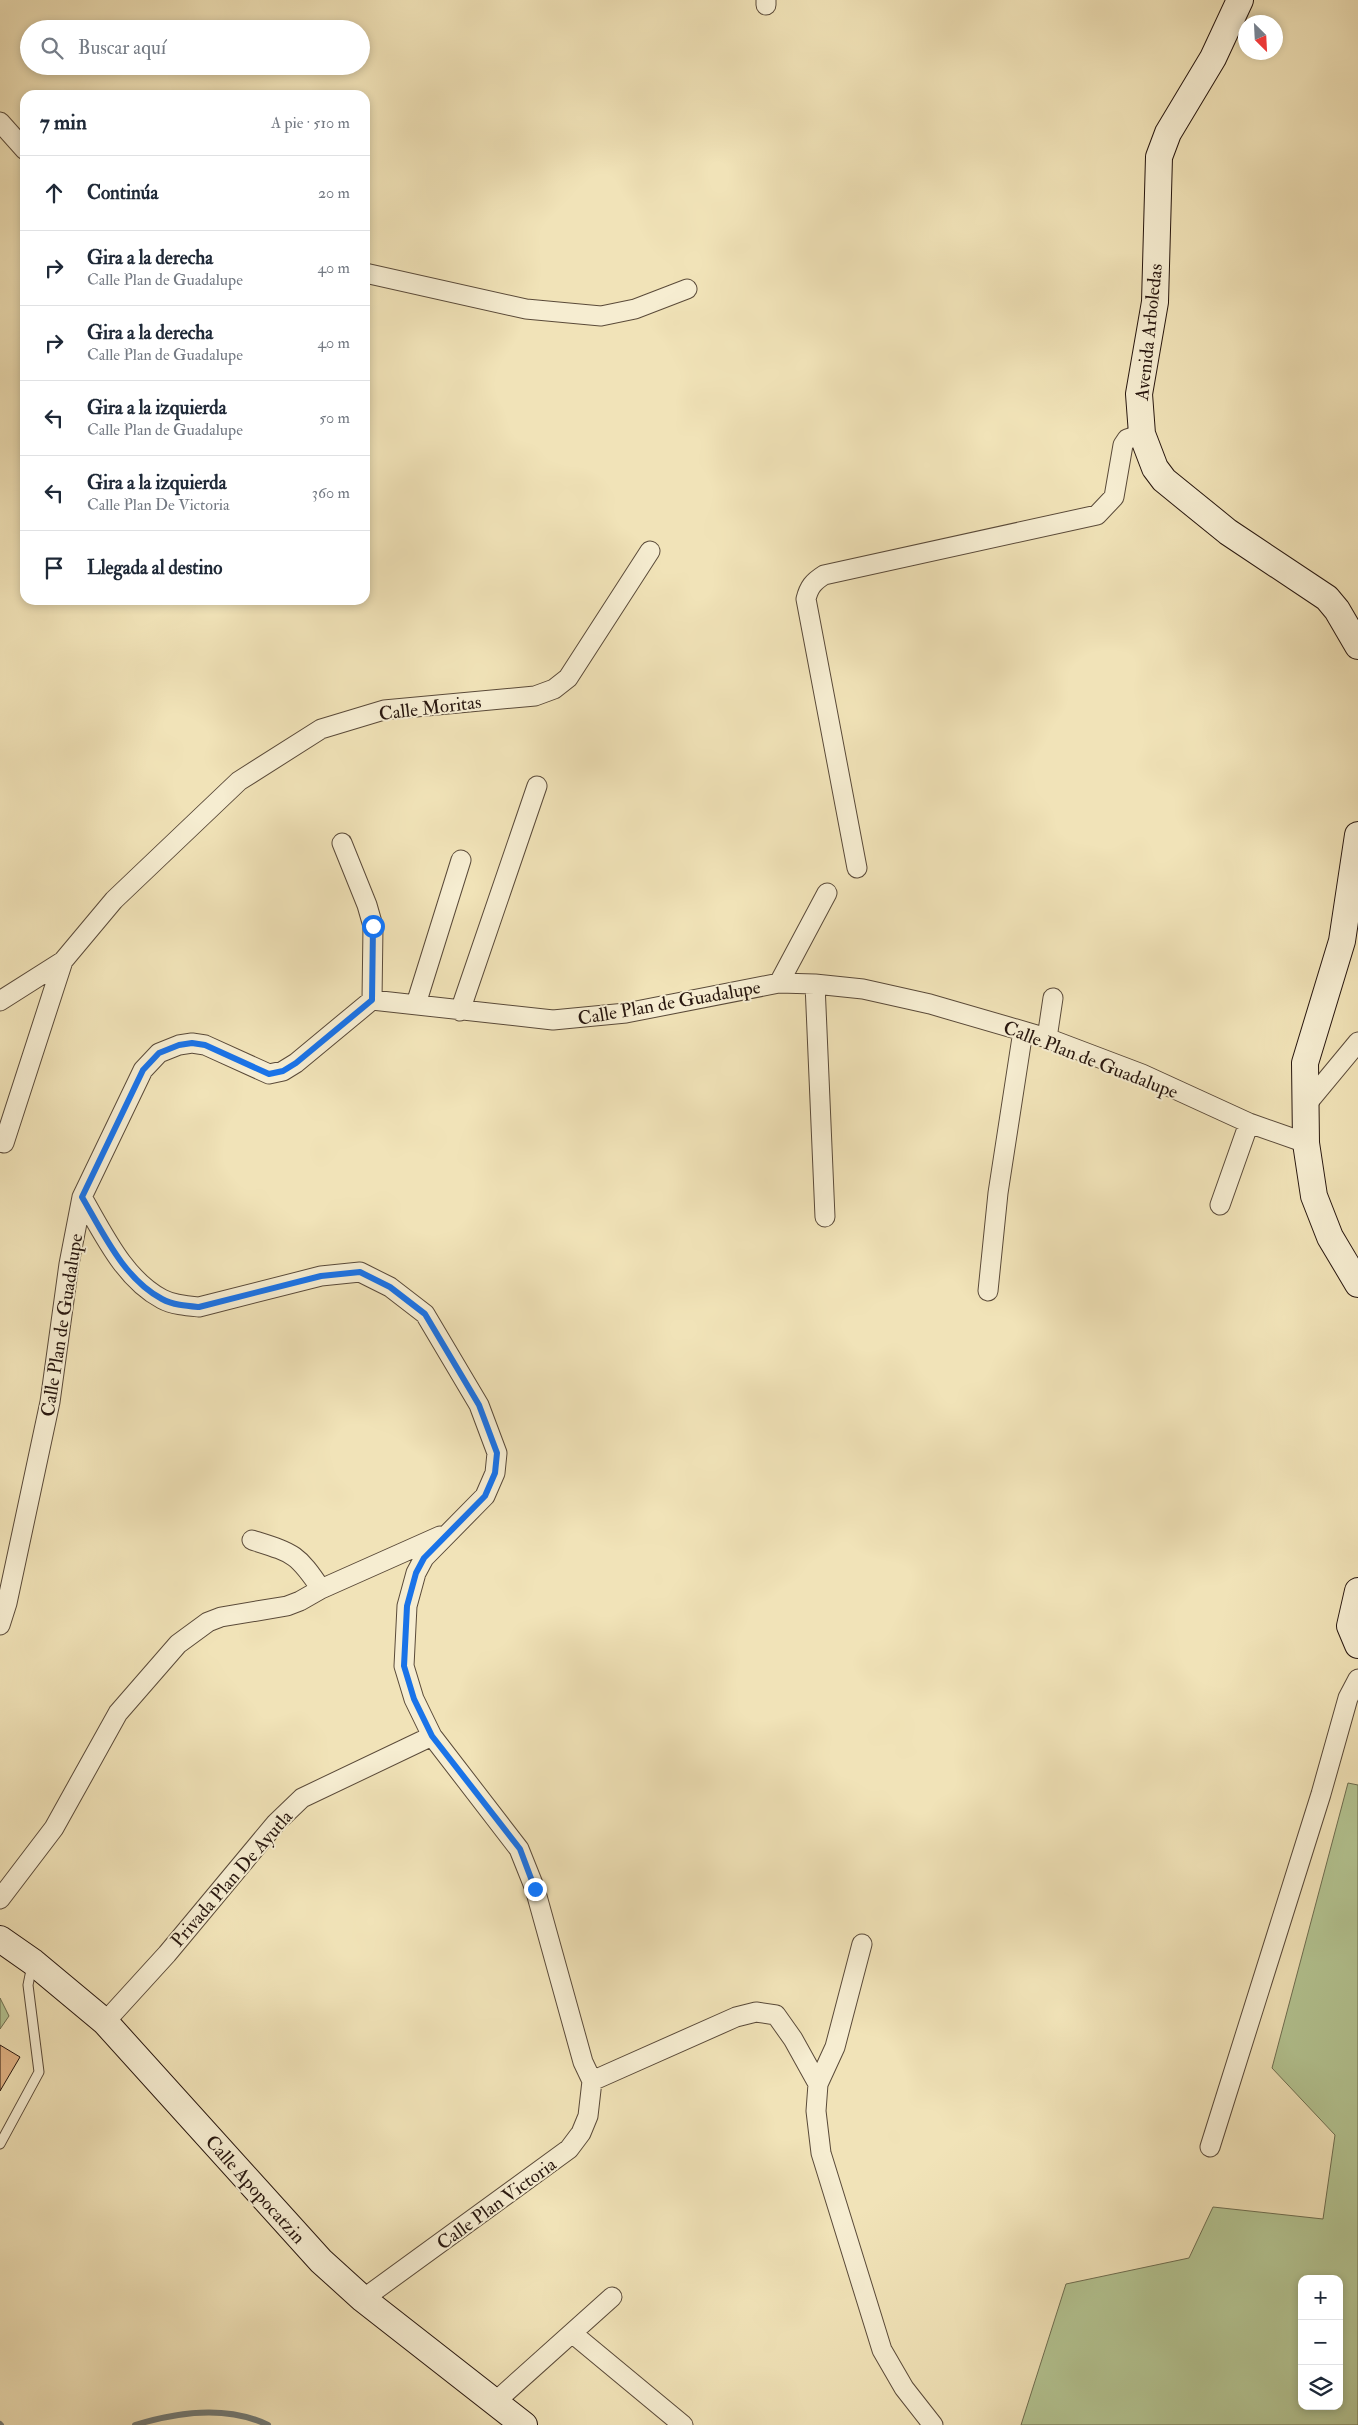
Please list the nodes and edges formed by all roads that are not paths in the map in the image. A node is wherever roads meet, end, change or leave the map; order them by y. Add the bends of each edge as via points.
1 (1240, 0) edge
2 (0, 122) edge
3 (20, 144) edge
4 (370, 274) edge
5 (687, 289) dead end
6 (1142, 434) junction
7 (650, 551) dead end
8 (1358, 646) edge
9 (537, 786) dead end
10 (1358, 835) edge
11 (342, 843) dead end
12 (461, 860) dead end
13 (857, 868) dead end
14 (827, 893) dead end
15 (63, 960) junction
16 (779, 983) junction
17 (815, 984) junction
18 (1053, 998) dead end
19 (372, 1000) junction
20 (0, 1001) edge
21 (416, 1004) junction
22 (460, 1011) junction
23 (1023, 1031) junction
24 (1047, 1038) junction
25 (1358, 1042) edge
26 (1306, 1106) junction
27 (1249, 1123) junction
28 (4, 1143) dead end
29 (1306, 1143) junction
30 (82, 1197) junction
31 (1220, 1205) dead end
32 (824, 1217) dead end
33 (1358, 1284) edge
34 (988, 1291) dead end
35 (449, 1532) junction
36 (252, 1540) dead end
37 (321, 1589) junction
38 (1358, 1591) edge
39 (4, 1602) edge
40 (0, 1625) edge
41 (1358, 1645) edge
42 (1358, 1678) edge
43 (432, 1736) junction
44 (0, 1899) edge
45 (0, 1939) edge
46 (862, 1944) dead end
47 (33, 1962) junction
48 (105, 2022) junction
49 (592, 2081) junction
50 (818, 2084) junction
51 (0, 2144) edge
52 (1210, 2147) dead end
53 (612, 2297) dead end
54 (363, 2299) junction
55 (572, 2333) junction
56 (495, 2402) junction
57 (524, 2425) edge
58 (683, 2425) edge
59 (933, 2425) edge

1 - 6 main road, Avenida Arboledas via 1213,58 1168,133 1159,157 1155,302 1139,394
2 - 3 street
4 - 5 street via 526,309 601,316 635,309
6 - 8 main road, Avenida Arboledas via 1155,468 1164,480 1228,532 1328,598
6 - 13 street via 1127,439 1123,445 1114,497 1097,515 824,575 814,581 806,599
7 - 15 street, Calle Moritas via 568,678 554,689 535,696 384,710 320,729 239,780 114,900
9 - 22 street
10 - 26 main road via 1342,941 1305,1063
11 - 19 street via 373,926
12 - 21 street
14 - 16 street
15 - 20 street, Calle Moritas
15 - 28 street
16 - 17 street, Calle Plan de Guadalupe
16 - 22 street, Calle Plan de Guadalupe via 626,1013 554,1020
17 - 23 street, Calle Plan de Guadalupe via 863,989 930,1004
17 - 32 street
18 - 24 street
19 - 21 street, Calle Plan de Guadalupe
19 - 30 street, Calle Plan de Guadalupe via 283,1071 269,1074 205,1045 192,1043 159,1053 143,1070
21 - 22 street, Calle Plan de Guadalupe
23 - 24 street, Calle Plan de Guadalupe
23 - 34 street via 998,1193
24 - 27 street, Calle Plan de Guadalupe via 1142,1074
25 - 26 street
26 - 29 main road
27 - 29 street, Calle Plan de Guadalupe
27 - 31 street
29 - 33 main road via 1314,1196 1336,1248
30 - 35 street via 111,1247 135,1278 162,1299 181,1306 199,1307 321,1276 360,1272 390,1287 425,1314 479,1405 497,1453 495,1473 485,1496
30 - 39 street, Calle Plan de Guadalupe via 69,1264 50,1402
35 - 37 street
35 - 43 street via 424,1558 416,1573 407,1606 404,1666 414,1699
36 - 37 street via 292,1553 306,1566
37 - 44 street via 287,1606 208,1622 178,1644 118,1713 54,1828
38 - 41 main road via 1350,1626
39 - 40 street, Calle Plan de Guadalupe
42 - 52 street via 1348,1698
43 - 48 street, Privada Plan De Ayutla via 302,1798 276,1823
43 - 49 street via 520,1849 535,1889 583,2062
45 - 47 main road, Calle Apopocatzin
46 - 50 street via 835,2047
47 - 48 main road, Calle Apopocatzin
47 - 51 lane via 28,1985 39,2072
48 - 54 main road, Calle Apopocatzin via 321,2261
49 - 50 street via 690,2036 756,2012 776,2015
49 - 54 street, Calle Plan Victoria via 588,2116 569,2150
50 - 59 street via 816,2111 821,2153 882,2350 904,2388
53 - 55 street
54 - 56 main road, Calle Apopocatzin
55 - 56 street
55 - 58 street
56 - 57 main road, Calle Apopocatzin

